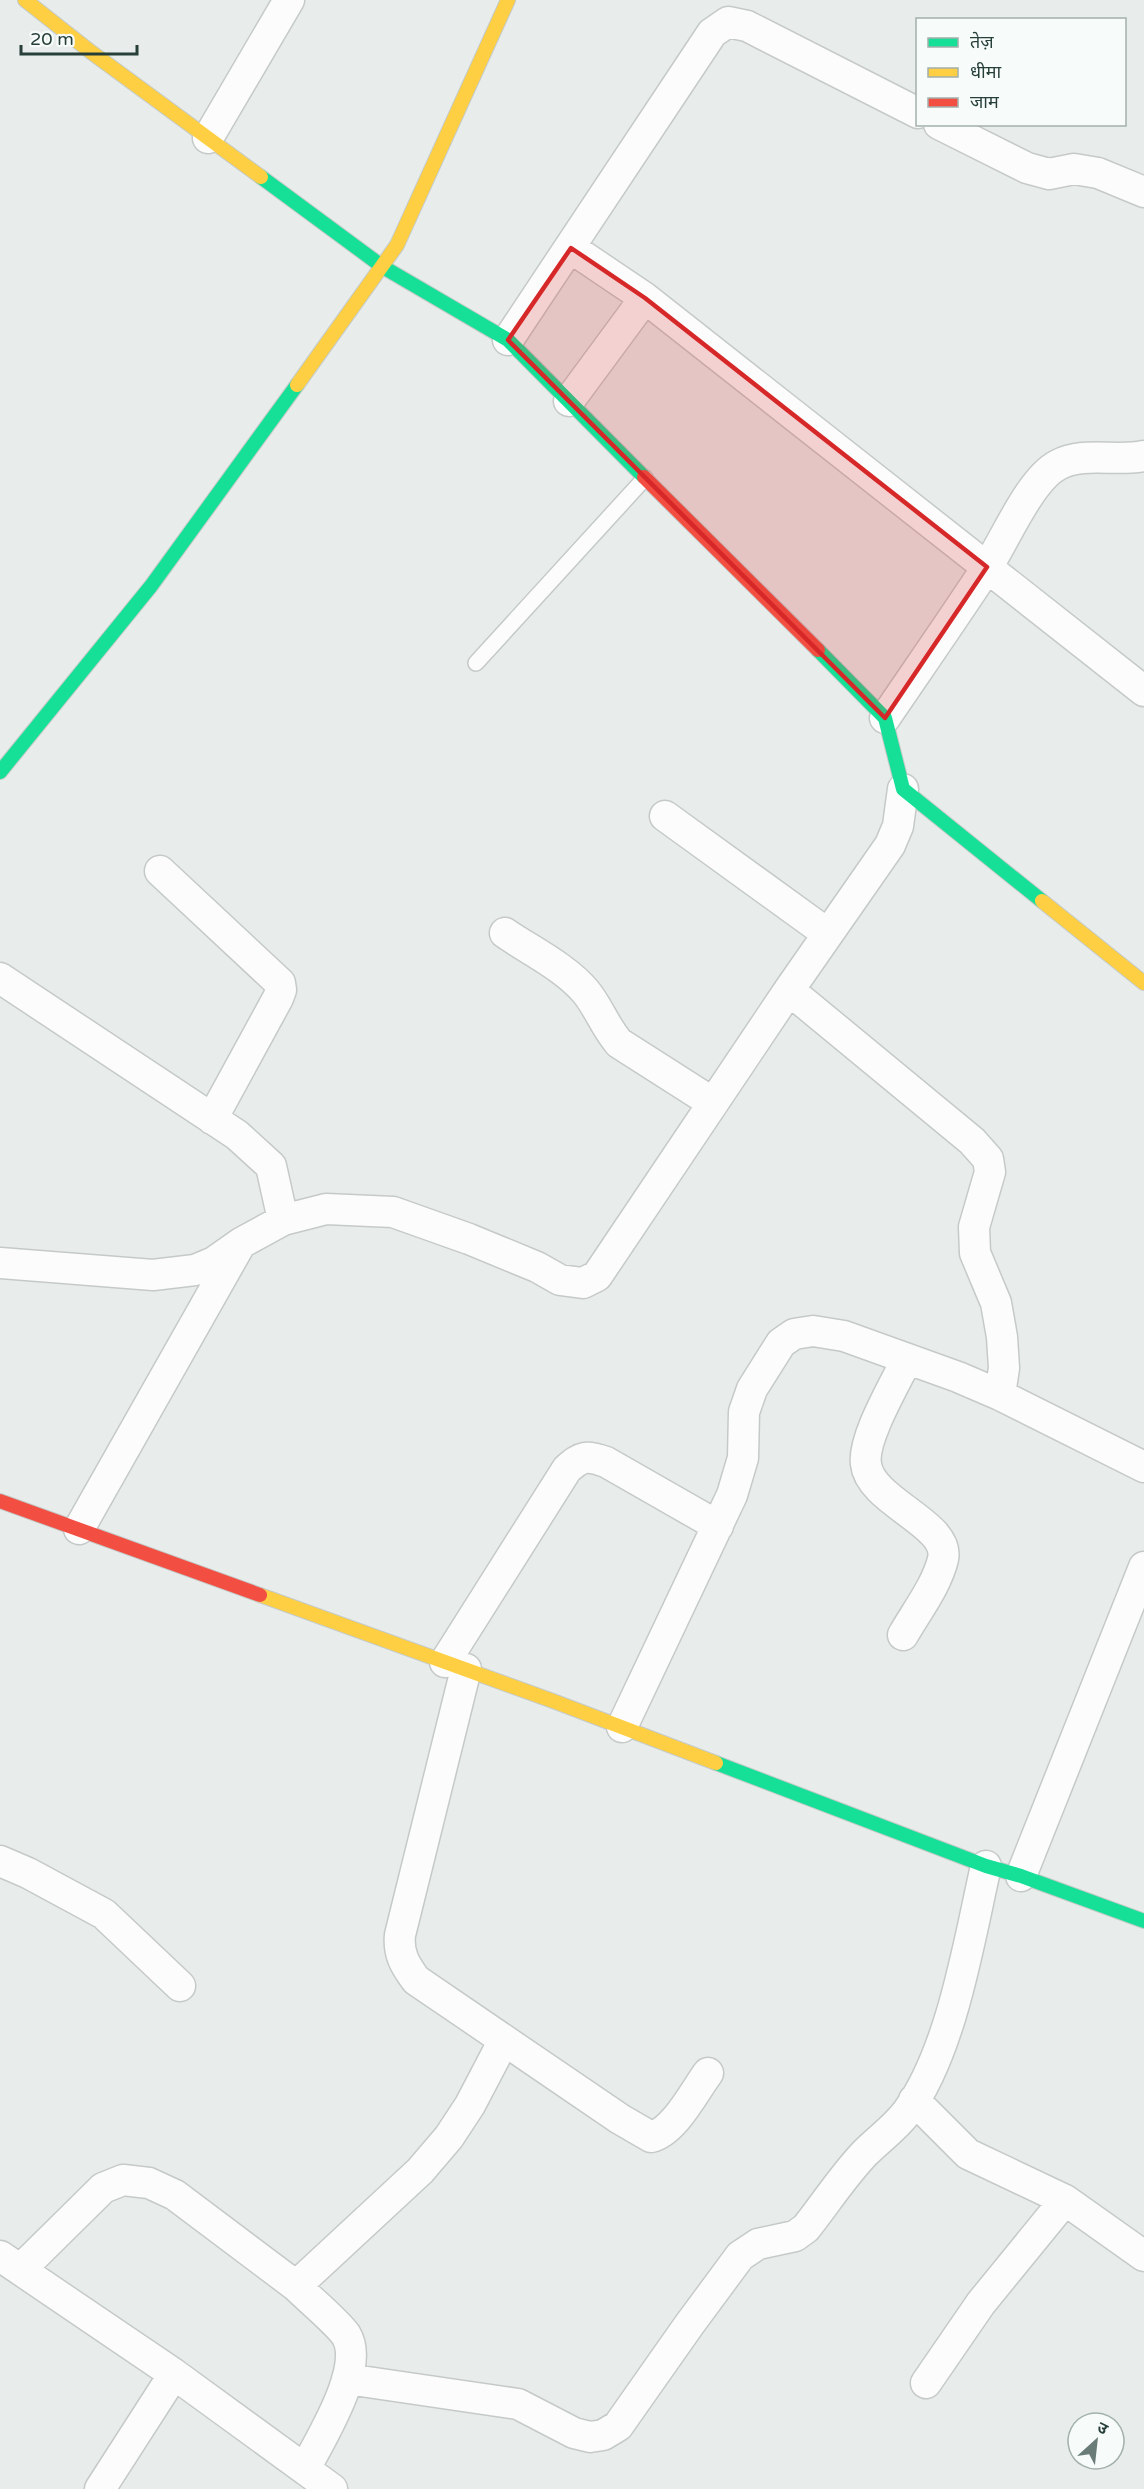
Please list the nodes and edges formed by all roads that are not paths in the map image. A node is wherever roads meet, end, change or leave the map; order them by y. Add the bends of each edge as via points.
1 (25, 0) edge
2 (289, 0) edge
3 (508, 0) edge
4 (916, 112) edge
5 (943, 126) edge
6 (208, 138) junction
7 (1144, 192) edge
8 (571, 248) junction
9 (383, 267) junction
10 (645, 298) junction
11 (508, 340) junction
12 (569, 401) junction
13 (1144, 456) edge
14 (645, 478) junction
15 (987, 567) junction
16 (476, 663) dead end
17 (1144, 691) edge
18 (885, 718) junction
19 (0, 772) edge
20 (903, 789) junction
21 (665, 816) dead end
22 (160, 871) dead end
23 (505, 933) dead end
24 (828, 934) junction
25 (0, 978) edge
26 (1144, 983) edge
27 (789, 990) junction
28 (713, 1103) junction
29 (212, 1119) junction
30 (283, 1220) junction
31 (241, 1243) junction
32 (0, 1263) edge
33 (907, 1359) junction
34 (1000, 1395) junction
35 (1144, 1467) edge
36 (0, 1501) edge
37 (718, 1526) junction
38 (79, 1529) junction
39 (1144, 1567) edge
40 (903, 1635) dead end
41 (455, 1665) junction
42 (622, 1727) junction
43 (0, 1861) edge
44 (986, 1866) junction
45 (1021, 1876) junction
46 (1144, 1921) edge
47 (180, 1986) dead end
48 (504, 2040) junction
49 (708, 2073) dead end
50 (914, 2100) junction
51 (1065, 2200) junction
52 (1144, 2256) edge
53 (10, 2262) edge
54 (296, 2286) junction
55 (174, 2374) junction
56 (347, 2379) junction
57 (926, 2383) dead end
58 (305, 2469) junction
59 (100, 2489) edge
60 (332, 2489) edge

1 - 6 street
2 - 6 street
3 - 9 street via 397,245
4 - 8 street via 747,26 728,22 712,33
5 - 7 street via 1027,168 1049,174 1074,170 1098,173
6 - 9 street
8 - 10 street
8 - 11 street
9 - 11 street
9 - 19 street via 151,586
10 - 12 street
10 - 15 street
11 - 12 street
12 - 14 street
13 - 15 street via 1074,458 1056,466 1036,484
14 - 16 lane
14 - 18 street
15 - 17 street
15 - 18 street
18 - 20 street
20 - 24 street via 898,826 890,845
20 - 26 street
21 - 24 street
22 - 29 street via 280,983 278,998
23 - 28 street via 571,977 585,991 619,1043
24 - 27 street
25 - 29 street
27 - 28 street
27 - 34 street via 972,1141 988,1159 990,1172 974,1227 975,1253 996,1303 1002,1337 1004,1368
28 - 30 street via 607,1263 597,1276 584,1283 560,1280 469,1239 393,1212 326,1209
29 - 30 street via 237,1135 271,1166
30 - 31 street
31 - 32 street via 195,1270 153,1275
31 - 38 street
33 - 34 street
33 - 37 street via 844,1336 813,1330 794,1334 781,1343 752,1389 744,1412 743,1458
33 - 40 street via 867,1446 866,1465 873,1484 929,1529 942,1543 944,1556
34 - 35 street
36 - 38 street
37 - 41 street via 606,1462 590,1456 578,1460 567,1469
37 - 42 street
38 - 41 street
39 - 45 street
41 - 42 street
41 - 48 street via 399,1949 416,1980
42 - 44 street
43 - 47 street via 104,1914
44 - 45 street
44 - 50 street via 957,1993 926,2080
45 - 46 street
48 - 49 street via 651,2137 670,2126
48 - 54 street via 470,2106 427,2163
50 - 51 street via 968,2154
50 - 56 street via 907,2113 865,2154 806,2228 795,2236 758,2244 740,2256 618,2426 603,2435 574,2433 518,2404
51 - 52 street
51 - 57 street via 981,2303
53 - 54 street via 103,2188 123,2180 149,2183 176,2195
53 - 55 street
54 - 56 street via 346,2336 351,2363
55 - 58 street
55 - 59 street
56 - 58 street
58 - 60 street

